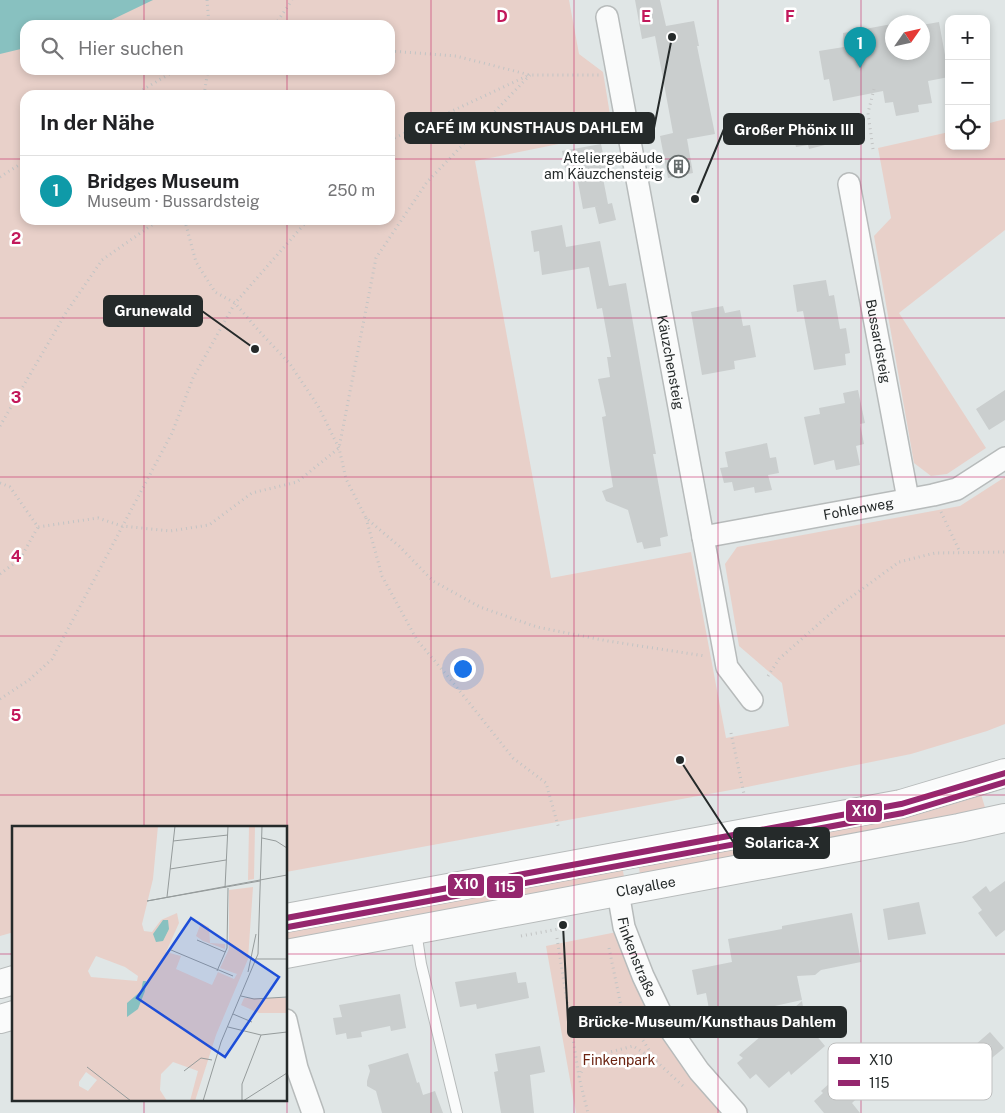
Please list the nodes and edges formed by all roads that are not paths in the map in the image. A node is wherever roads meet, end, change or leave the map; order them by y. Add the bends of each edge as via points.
1 (607, 17) dead end
2 (849, 184) dead end
3 (1005, 458) edge
4 (908, 499) junction
5 (704, 537) junction
6 (752, 700) dead end
7 (1005, 772) edge
8 (1005, 818) edge
9 (618, 892) junction
10 (288, 918) edge
11 (415, 929) junction
12 (288, 954) edge
13 (288, 1029) edge
14 (313, 1113) edge
15 (457, 1113) edge
16 (736, 1113) edge

1 - 5 street, Käuzchensteig
2 - 4 street, Bussardsteig
3 - 4 street, Fohlenweg via 957,489
4 - 5 street, Fohlenweg
5 - 6 street, Käuzchensteig via 728,667
7 - 10 main road via 901,804
8 - 9 main road, Clayallee
9 - 11 main road, Clayallee
9 - 16 street, Finkenstraße via 624,927 642,976 665,1022 699,1071
11 - 12 main road, Clayallee
11 - 15 lane
13 - 14 street via 297,1068

